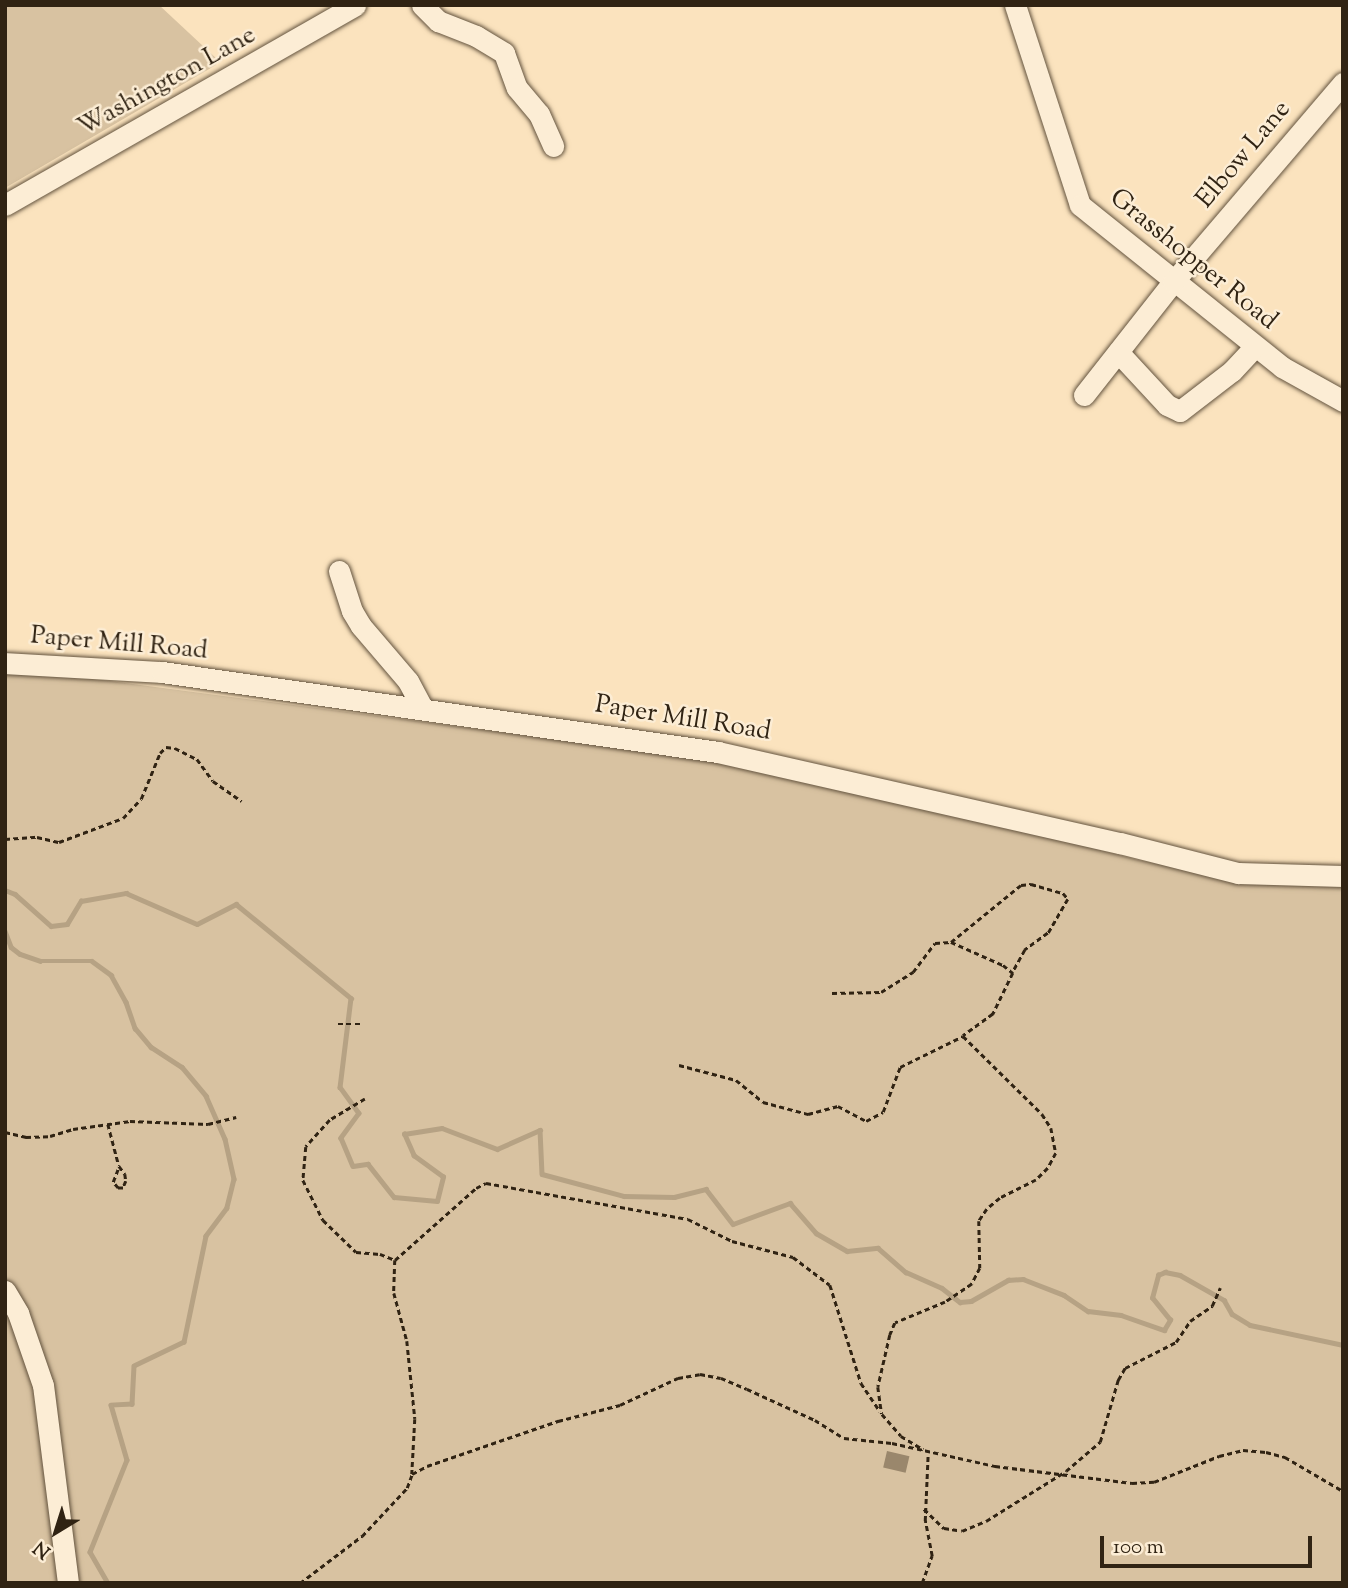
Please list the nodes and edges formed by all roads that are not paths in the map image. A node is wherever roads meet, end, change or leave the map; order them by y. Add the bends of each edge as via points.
1 (355, 5) edge
2 (422, 5) edge
3 (1015, 5) edge
4 (1343, 83) edge
5 (553, 146) dead end
6 (5, 205) edge
7 (1173, 282) junction
8 (1255, 346) junction
9 (1118, 352) junction
10 (1084, 395) dead end
11 (1343, 401) edge
12 (339, 571) dead end
13 (5, 663) edge
14 (423, 709) junction
15 (1343, 876) edge
16 (5, 1291) edge
17 (68, 1583) edge

1 - 6 street, Washington Lane
2 - 5 street via 438,21 477,36 504,53 517,88 539,114
3 - 7 street, Grasshopper Road via 1080,205
4 - 7 street, Elbow Lane
7 - 8 street, Grasshopper Road
7 - 9 street, Elbow Lane
8 - 9 street via 1180,411 1167,405
8 - 11 street, Grasshopper Road
9 - 10 street, Elbow Lane
12 - 14 street via 361,626 408,681
13 - 14 street, Paper Mill Road via 162,672
14 - 15 street, Paper Mill Road via 766,761 1238,873
16 - 17 street via 18,1313 43,1385

